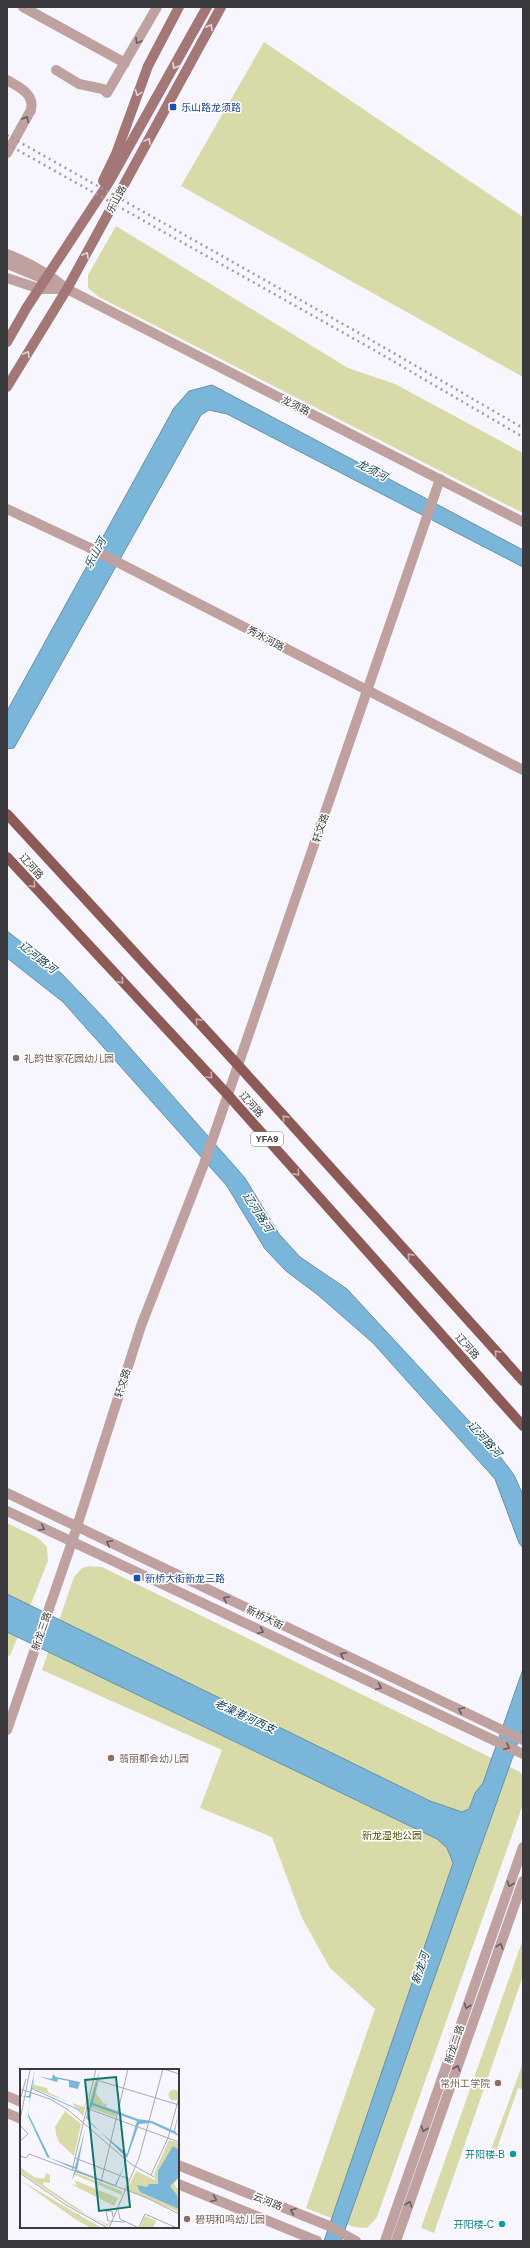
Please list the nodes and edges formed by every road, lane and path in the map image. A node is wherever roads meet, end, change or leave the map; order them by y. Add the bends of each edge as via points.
1 (23, 7) edge
2 (157, 7) edge
3 (179, 7) edge
4 (207, 7) edge
5 (221, 7) edge
6 (124, 64) junction
7 (56, 70) dead end
8 (7, 80) edge
9 (7, 153) edge
10 (85, 219) junction
11 (7, 254) edge
12 (7, 264) edge
13 (7, 278) edge
14 (45, 281) junction
15 (67, 289) junction
16 (7, 342) edge
17 (7, 388) edge
18 (440, 479) junction
19 (7, 509) edge
20 (523, 522) edge
21 (367, 690) junction
22 (523, 770) edge
23 (7, 814) edge
24 (7, 856) edge
25 (238, 1065) junction
26 (228, 1095) junction
27 (523, 1381) edge
28 (523, 1426) edge
29 (7, 1493) edge
30 (7, 1511) edge
31 (76, 1528) junction
32 (72, 1542) junction
33 (49, 1606) joint
34 (7, 1730) edge
35 (523, 1740) edge
36 (523, 1754) edge
37 (523, 1847) edge
38 (523, 1881) edge
39 (7, 2096) edge
40 (20, 2102) edge
41 (7, 2113) edge
42 (20, 2118) edge
43 (179, 2165) edge
44 (179, 2184) edge
45 (317, 2241) edge
46 (356, 2241) edge
47 (384, 2241) edge
48 (396, 2241) edge

1 - 6 street
2 -> 6 street
3 -> 10 main road via 148,66 116,154
4 -> 10 main road, 乐山路 via 117,168
15 -> 5 main road, 乐山路
6 - 7 street via 107,93 79,84
9 -> 8 street via 33,103 30,96
10 - 14 main road, 乐山路
11 - 14 street, 龙须路 via 29,263
12 - 14 street
13 - 14 street, 龙须路
14 - 15 street, 龙须路
14 - 15 street, 龙须路
14 - 16 main road, 乐山路
17 -> 15 main road, 乐山路
15 - 18 street, 龙须路
18 - 20 street, 龙须路
18 - 21 street, 轩文路
19 - 21 street, 秀水河路 via 88,547
21 - 22 street, 秀水河路
21 - 25 street, 轩文路
25 -> 23 main road, 辽河路 / YFA9
24 -> 26 main road, 辽河路 / YFA9
25 - 26 street, 轩文路
27 -> 25 main road, 辽河路 / YFA9
26 -> 28 main road, 辽河路 / YFA9
26 - 31 street, 轩文路 via 141,1326
29 - 31 street, 新桥大街
30 -> 32 street, 新桥大街
31 - 32 street, 轩文路
35 -> 31 street, 新桥大街
32 - 33 street, 轩文路
32 -> 36 street, 新桥大街
33 - 34 street, 新龙三路
37 -> 47 street, 新龙二路
48 -> 38 street, 新龙二路
39 - 40 street
41 - 42 street
46 -> 43 street, 云河路 via 329,2226
44 -> 45 street, 云河路

